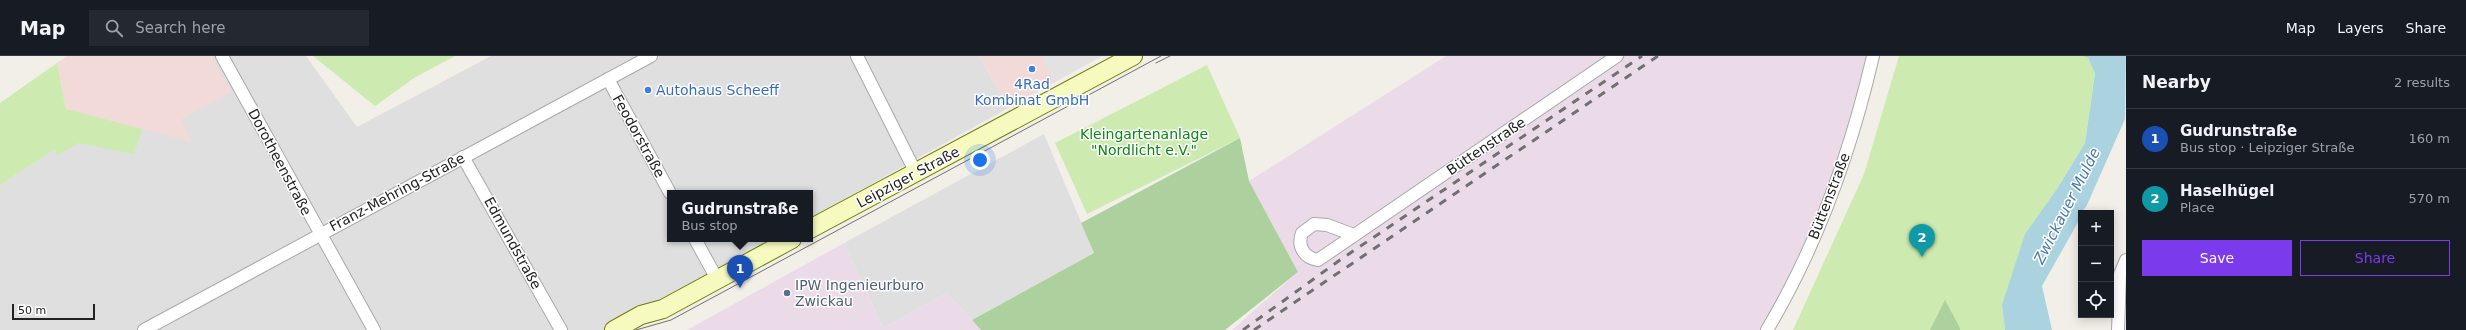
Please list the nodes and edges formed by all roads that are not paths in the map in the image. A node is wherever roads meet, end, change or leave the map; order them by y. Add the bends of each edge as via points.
1 (222, 56) edge
2 (651, 56) edge
3 (857, 56) edge
4 (1133, 56) edge
5 (1617, 56) edge
6 (1873, 56) edge
7 (608, 79) junction
8 (463, 157) junction
9 (916, 173) junction
10 (668, 190) edge
11 (813, 227) edge
12 (319, 234) junction
13 (1354, 235) dead end
14 (697, 242) edge
15 (786, 242) edge
16 (2126, 260) edge
17 (717, 279) junction
18 (663, 309) junction
19 (144, 330) edge
20 (374, 330) edge
21 (561, 330) edge
22 (614, 330) edge
23 (641, 330) edge
24 (1767, 330) edge
25 (2118, 330) edge

1 - 12 street, Dorotheenstraße
2 - 7 street, Franz-Mehring-Straße
3 - 9 street
4 - 9 street, Leipziger Straße
5 - 13 street, Büttenstraße
6 - 24 street, Büttenstraße via 1843,162 1823,216 1786,298
7 - 8 street, Franz-Mehring-Straße
7 - 10 street, Feodorstraße
8 - 12 street, Franz-Mehring-Straße
8 - 21 street, Edmundstraße
9 - 11 street, Leipziger Straße
12 - 19 street, Franz-Mehring-Straße
12 - 20 street, Dorotheenstraße
14 - 17 street
15 - 17 street
16 - 25 street via 2120,274
17 - 18 street
18 - 22 street via 641,315
18 - 23 street

